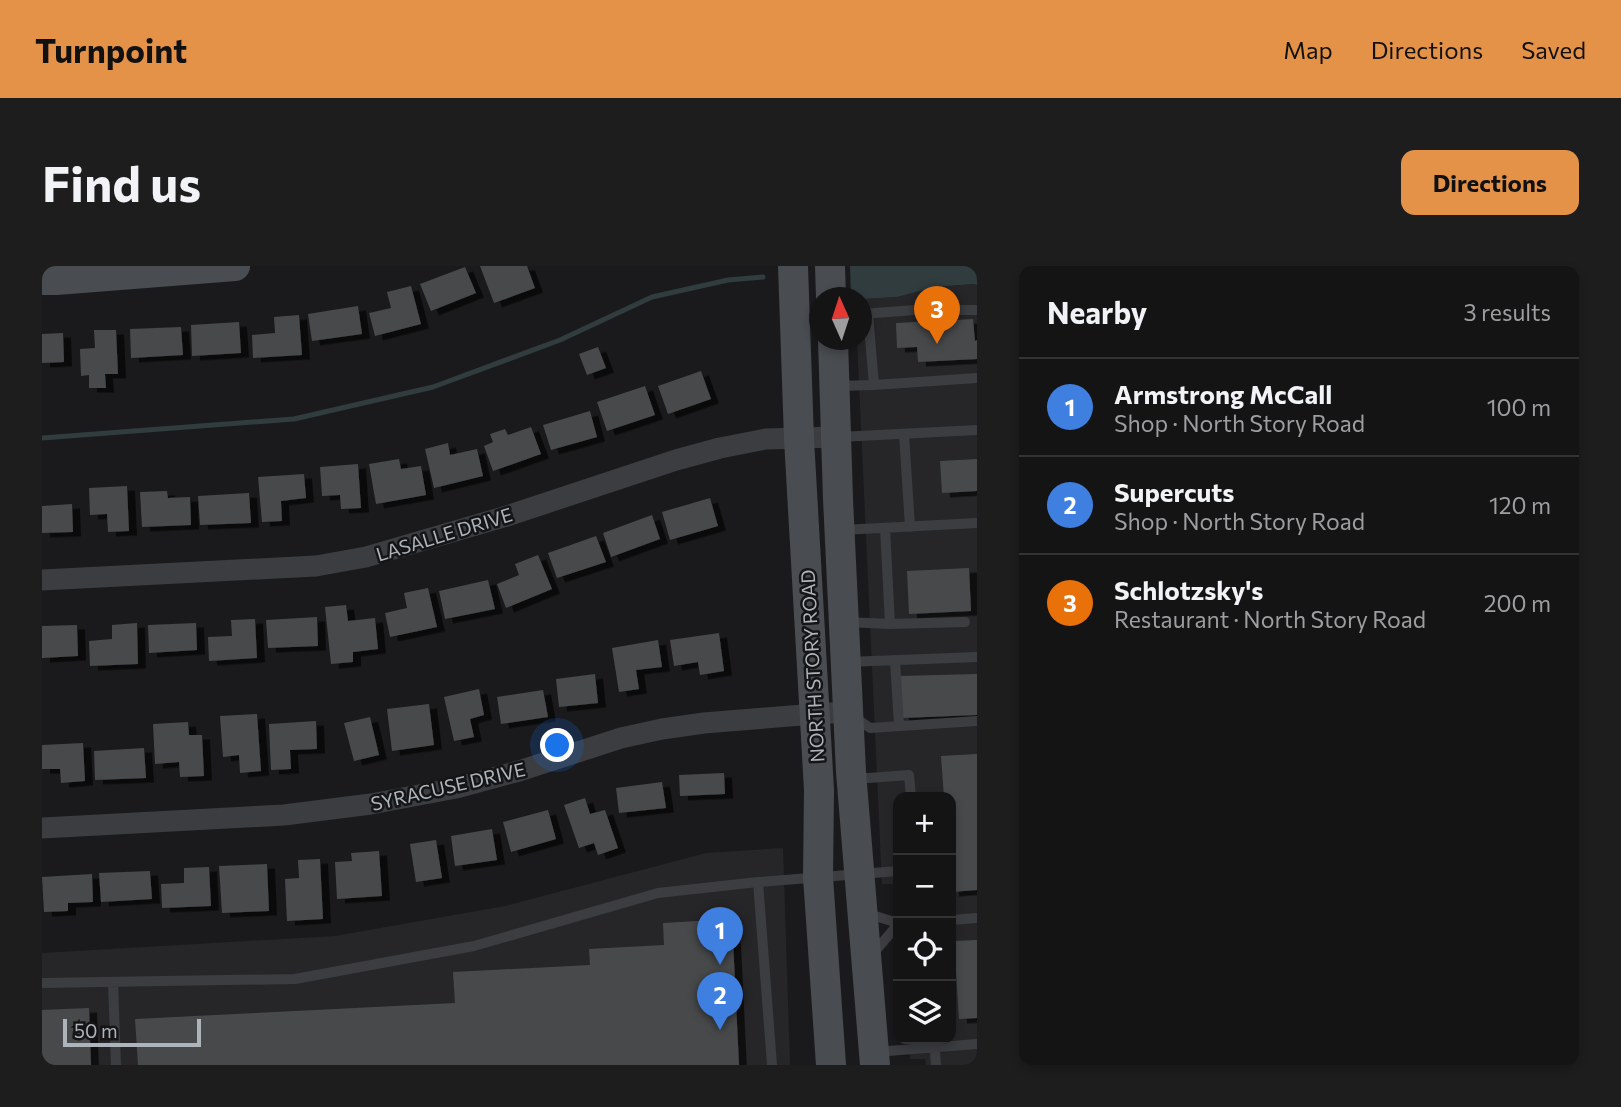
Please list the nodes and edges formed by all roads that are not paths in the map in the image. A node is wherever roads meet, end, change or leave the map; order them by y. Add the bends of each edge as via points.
1 (234, 266) edge
2 (793, 266) edge
3 (830, 266) edge
4 (42, 280) edge
5 (831, 287) edge
6 (977, 310) edge
7 (872, 313) edge
8 (833, 350) edge
9 (870, 350) edge
10 (977, 378) edge
11 (874, 385) junction
12 (835, 386) junction
13 (977, 430) edge
14 (904, 434) junction
15 (836, 437) junction
16 (799, 439) junction
17 (977, 523) edge
18 (910, 527) junction
19 (885, 528) junction
20 (839, 530) junction
21 (42, 580) edge
22 (844, 622) junction
23 (965, 622) dead end
24 (890, 624) junction
25 (977, 659) edge
26 (895, 660) junction
27 (846, 662) junction
28 (848, 712) junction
29 (815, 713) junction
30 (977, 721) edge
31 (899, 726) junction
32 (852, 779) junction
33 (911, 792) edge
34 (42, 828) edge
35 (893, 871) edge
36 (859, 874) junction
37 (818, 877) junction
38 (758, 882) junction
39 (862, 907) junction
40 (977, 918) edge
41 (956, 919) edge
42 (893, 923) edge
43 (893, 930) edge
44 (867, 961) junction
45 (113, 982) junction
46 (42, 984) edge
47 (930, 1044) edge
48 (934, 1044) edge
49 (956, 1044) edge
50 (977, 1044) edge
51 (875, 1058) edge
52 (116, 1065) edge
53 (772, 1065) edge
54 (831, 1065) edge
55 (936, 1065) edge

1 - 4 main road
2 - 16 main road, NORTH STORY ROAD
3 - 5 main road
6 - 7 lane
8 - 12 main road, NORTH STORY ROAD
9 - 11 lane
10 - 11 lane
11 - 12 lane
12 - 15 main road, NORTH STORY ROAD
13 - 14 lane
14 - 15 lane
14 - 18 lane
15 - 16 street, LASALLE DRIVE
15 - 20 main road, NORTH STORY ROAD
16 - 21 street, LASALLE DRIVE via 766,439 720,448 366,557 316,566
16 - 29 main road, NORTH STORY ROAD
17 - 18 lane
18 - 19 lane
19 - 20 lane
19 - 24 lane
20 - 22 main road, NORTH STORY ROAD
22 - 24 lane
22 - 27 main road, NORTH STORY ROAD
23 - 24 lane
25 - 26 lane
26 - 27 lane
26 - 31 lane
27 - 28 main road, NORTH STORY ROAD
28 - 29 street, SYRACUSE DRIVE
28 - 31 lane via 870,728
28 - 32 main road, NORTH STORY ROAD
29 - 34 street, SYRACUSE DRIVE via 662,729 457,788 371,804 284,815
29 - 37 main road, NORTH STORY ROAD
30 - 31 lane
32 - 33 lane via 909,775
32 - 36 main road, NORTH STORY ROAD
35 - 36 lane
36 - 37 lane
36 - 39 main road, NORTH STORY ROAD
37 - 38 lane
37 - 54 main road, NORTH STORY ROAD
38 - 45 lane via 658,893 474,946 295,979
38 - 53 lane
39 - 42 lane
39 - 44 main road, NORTH STORY ROAD
40 - 41 lane
43 - 44 lane
44 - 51 main road, NORTH STORY ROAD
45 - 46 lane
45 - 52 lane
47 - 51 lane
48 - 55 lane
49 - 50 lane

